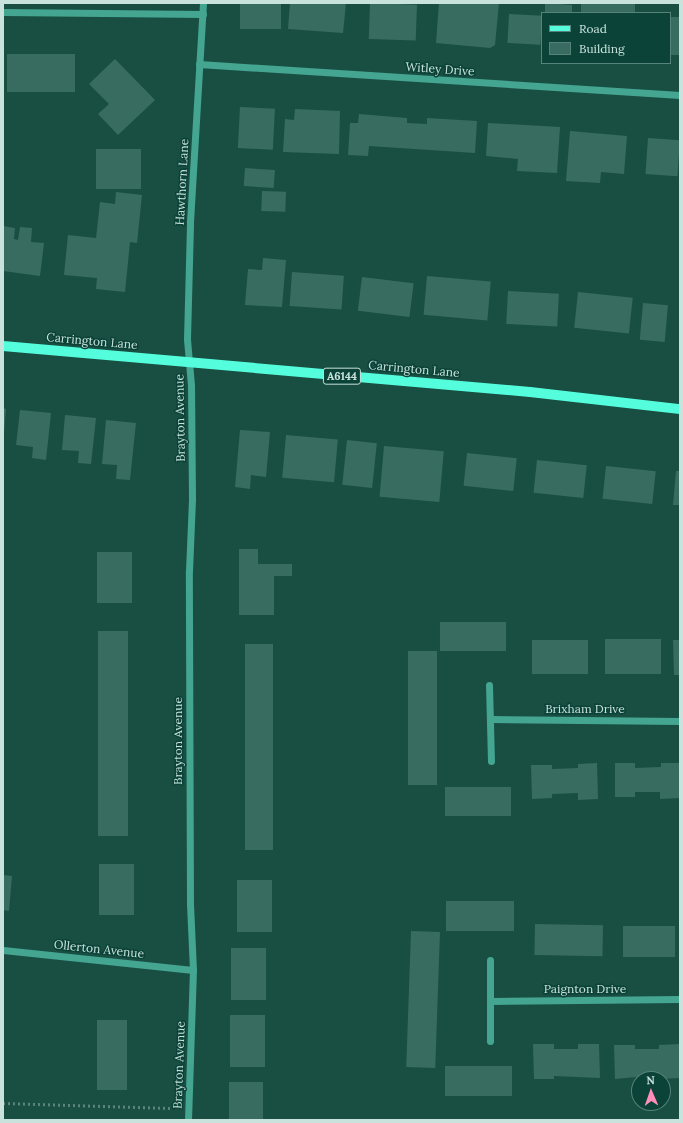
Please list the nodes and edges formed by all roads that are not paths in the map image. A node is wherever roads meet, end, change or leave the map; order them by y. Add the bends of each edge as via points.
1 (203, 3) edge
2 (3, 12) edge
3 (203, 14) junction
4 (199, 64) junction
5 (680, 95) edge
6 (3, 346) edge
7 (189, 363) junction
8 (680, 408) edge
9 (489, 685) dead end
10 (490, 719) junction
11 (680, 721) edge
12 (490, 761) dead end
13 (3, 950) edge
14 (490, 960) dead end
15 (192, 970) junction
16 (680, 999) edge
17 (490, 1000) junction
18 (490, 1041) dead end
19 (188, 1120) edge

1 - 3 street, Hawthorn Lane
2 - 3 street
3 - 4 street, Hawthorn Lane
4 - 5 street, Witley Drive
4 - 7 street, Hawthorn Lane via 190,222 187,339
6 - 7 main road, Carrington Lane / A6144
7 - 8 main road, Carrington Lane / A6144 via 530,392
7 - 15 street, Brayton Avenue via 192,498 189,571
9 - 10 street
10 - 11 street, Brixham Drive
10 - 12 street
13 - 15 street, Ollerton Avenue
14 - 17 street
15 - 19 street, Brayton Avenue
16 - 17 street, Paignton Drive
17 - 18 street

